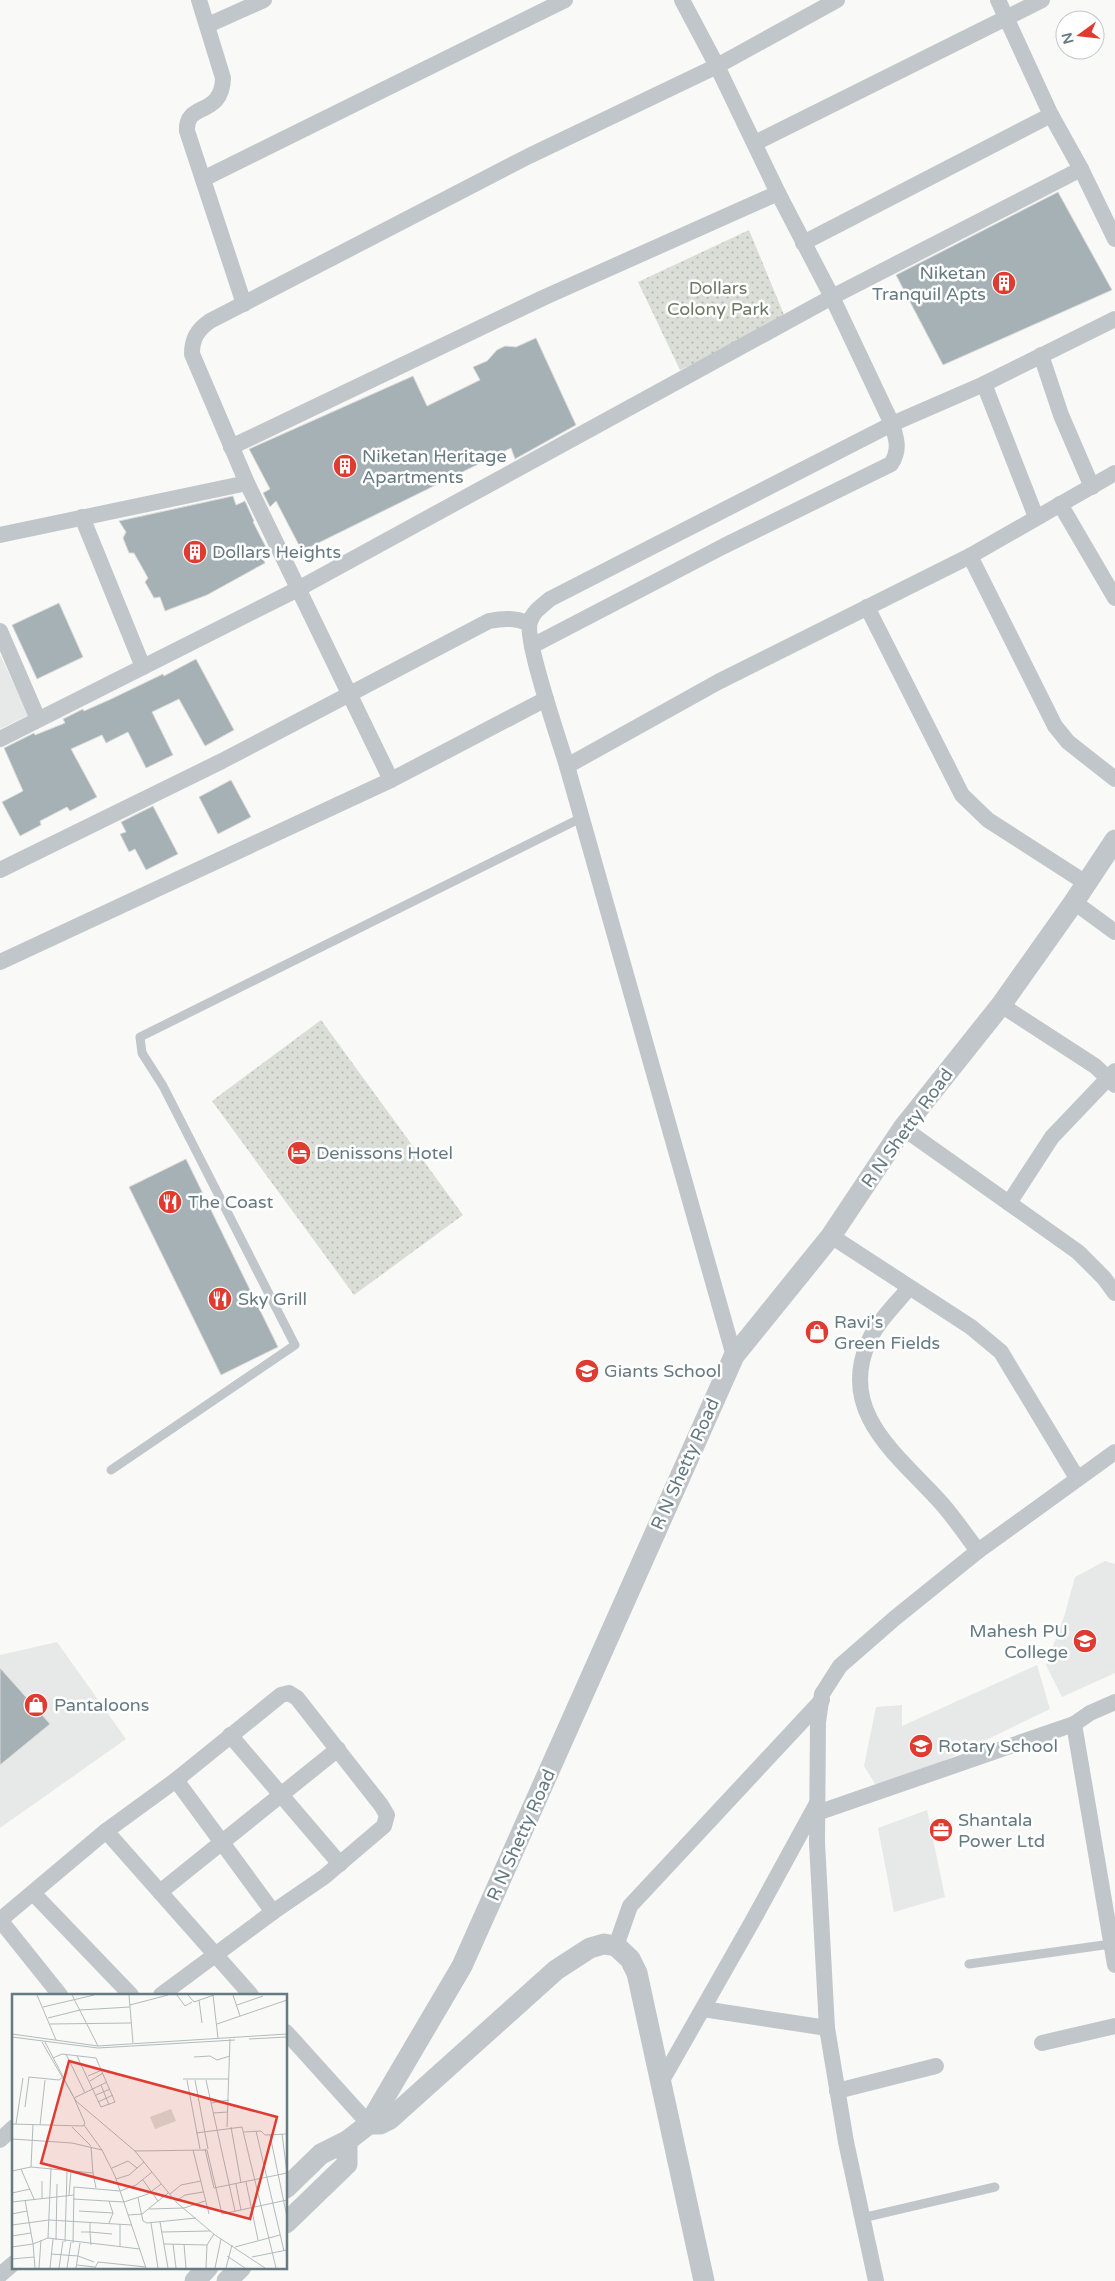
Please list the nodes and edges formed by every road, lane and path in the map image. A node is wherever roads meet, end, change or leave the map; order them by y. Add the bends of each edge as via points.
1 (199, 0) edge
2 (264, 0) edge
3 (565, 0) edge
4 (682, 0) edge
5 (837, 0) edge
6 (998, 0) edge
7 (1042, 0) edge
8 (1007, 17) junction
9 (208, 25) junction
10 (718, 66) junction
11 (1051, 115) junction
12 (755, 143) junction
13 (1080, 169) junction
14 (203, 179) junction
15 (778, 193) junction
16 (1115, 239) edge
17 (803, 242) junction
18 (832, 297) junction
19 (244, 304) junction
20 (1115, 319) edge
21 (1041, 355) junction
22 (984, 384) junction
23 (892, 424) junction
24 (231, 447) junction
25 (1115, 473) edge
26 (247, 483) junction
27 (1092, 487) junction
28 (1060, 504) junction
29 (82, 517) junction
30 (1036, 518) junction
31 (0, 535) edge
32 (970, 556) junction
33 (298, 589) junction
34 (1115, 598) edge
35 (867, 607) junction
36 (529, 623) junction
37 (0, 631) edge
38 (532, 646) junction
39 (143, 667) junction
40 (350, 692) junction
41 (546, 699) junction
42 (38, 719) junction
43 (0, 739) edge
44 (567, 766) junction
45 (1115, 779) edge
46 (391, 780) junction
47 (581, 818) junction
48 (1115, 840) edge
49 (0, 870) edge
50 (1086, 883) junction
51 (1074, 902) junction
52 (1115, 932) edge
53 (0, 962) edge
54 (1001, 1005) junction
55 (1112, 1077) edge
56 (903, 1128) junction
57 (1009, 1203) junction
58 (831, 1236) junction
59 (909, 1288) junction
60 (1115, 1293) edge
61 (734, 1356) junction
62 (1115, 1452) edge
63 (111, 1470) dead end
64 (1077, 1478) junction
65 (978, 1551) junction
66 (822, 1700) junction
67 (1115, 1702) edge
68 (1074, 1724) junction
69 (230, 1736) junction
70 (338, 1749) junction
71 (176, 1780) junction
72 (280, 1794) junction
73 (817, 1808) junction
74 (106, 1830) junction
75 (222, 1841) junction
76 (340, 1864) junction
77 (1107, 1876) edge
78 (160, 1892) junction
79 (33, 1893) junction
80 (273, 1912) junction
81 (0, 1920) edge
82 (1111, 1921) edge
83 (1111, 1944) junction
84 (616, 1946) junction
85 (215, 1956) junction
86 (1115, 1962) edge
87 (969, 1964) dead end
88 (59, 1994) edge
89 (131, 1994) edge
90 (162, 1994) edge
91 (250, 1994) edge
92 (703, 2009) junction
93 (1115, 2026) edge
94 (827, 2028) junction
95 (288, 2034) edge
96 (1042, 2044) dead end
97 (936, 2066) dead end
98 (661, 2082) junction
99 (837, 2091) junction
100 (369, 2124) junction
101 (12, 2129) edge
102 (0, 2140) edge
103 (347, 2141) junction
104 (288, 2186) edge
105 (995, 2187) dead end
106 (862, 2218) junction
107 (288, 2221) edge
108 (12, 2265) edge
109 (240, 2268) edge
110 (0, 2276) edge
111 (227, 2281) edge
112 (704, 2281) edge
113 (876, 2281) edge

1 - 9 street
2 - 9 street
3 - 14 street
4 - 10 street
5 - 10 street
6 - 8 street
7 - 8 street
8 - 11 street
8 - 12 street
9 - 14 street via 223,78 221,94 186,122
10 - 12 street
10 - 19 street via 528,156
11 - 13 street
11 - 17 street
12 - 15 street
13 - 16 street
13 - 18 street
14 - 19 street
15 - 17 street
15 - 24 street via 545,297
17 - 18 street
18 - 23 street
18 - 33 street
19 - 24 street via 199,328 192,343 192,354
20 - 21 street
21 - 22 street
21 - 27 street via 1061,415
22 - 23 street
22 - 30 street
23 - 36 street via 550,600 535,611
23 - 38 street via 897,454 891,464
24 - 26 street
25 - 27 street
26 - 29 street
26 - 33 street
27 - 28 street
28 - 30 street
28 - 34 street
29 - 31 street
29 - 39 street
30 - 32 street
32 - 35 street
32 - 45 street via 1055,726 1068,742
33 - 39 street
33 - 40 street
35 - 44 street via 718,682
35 - 50 street via 962,795 988,820
36 - 38 street
36 - 40 street via 503,618 489,622
37 - 42 street
38 - 41 street
39 - 42 street
40 - 46 street
40 - 49 street via 222,761
41 - 44 street
41 - 46 street
42 - 43 street
44 - 47 street
46 - 53 street
47 - 61 street
47 - 63 lane via 140,1036 142,1053 163,1086 295,1345
48 - 50 street, R N Shetty Road
50 - 51 street, R N Shetty Road
51 - 52 street
51 - 54 street, R N Shetty Road
54 - 55 street
54 - 56 street, R N Shetty Road
55 - 57 street via 1052,1137
56 - 57 street
56 - 58 street, R N Shetty Road
57 - 60 street via 1078,1252
58 - 59 street
58 - 61 street, R N Shetty Road
59 - 64 street via 971,1327 1001,1352
59 - 65 street via 868,1343 860,1372 863,1404 877,1434 944,1506
61 - 100 street, R N Shetty Road via 462,1966
62 - 64 street
64 - 65 street
65 - 66 street via 840,1666 822,1694
66 - 73 street via 818,1722
66 - 84 street via 630,1906
67 - 68 street
68 - 73 street
68 - 77 street
69 - 70 street via 281,1695 289,1693 297,1698
69 - 71 street
69 - 72 street
70 - 72 street
70 - 76 street via 387,1816 378,1833
71 - 74 street
71 - 75 street
72 - 75 street
72 - 76 street
73 - 92 street
73 - 94 street
74 - 78 street
74 - 79 street
75 - 78 street
75 - 80 street
76 - 80 street
77 - 82 street
78 - 85 street
79 - 81 street
79 - 89 street
80 - 85 street
81 - 88 street
82 - 83 street
83 - 86 street
83 - 87 lane
84 - 98 street via 630,1959 637,1973
84 - 100 street via 604,1944 590,1948 556,1970 390,2119 380,2124
85 - 90 street
85 - 91 street
92 - 94 street
92 - 98 street
93 - 96 street
94 - 99 street
95 - 100 street
97 - 99 street
98 - 112 street
99 - 106 street
100 - 103 street, R N Shetty Road
101 - 102 street
103 - 104 street, R N Shetty Road via 321,2154
103 - 107 street via 347,2164
105 - 106 lane
106 - 113 street
108 - 110 street
109 - 111 street

